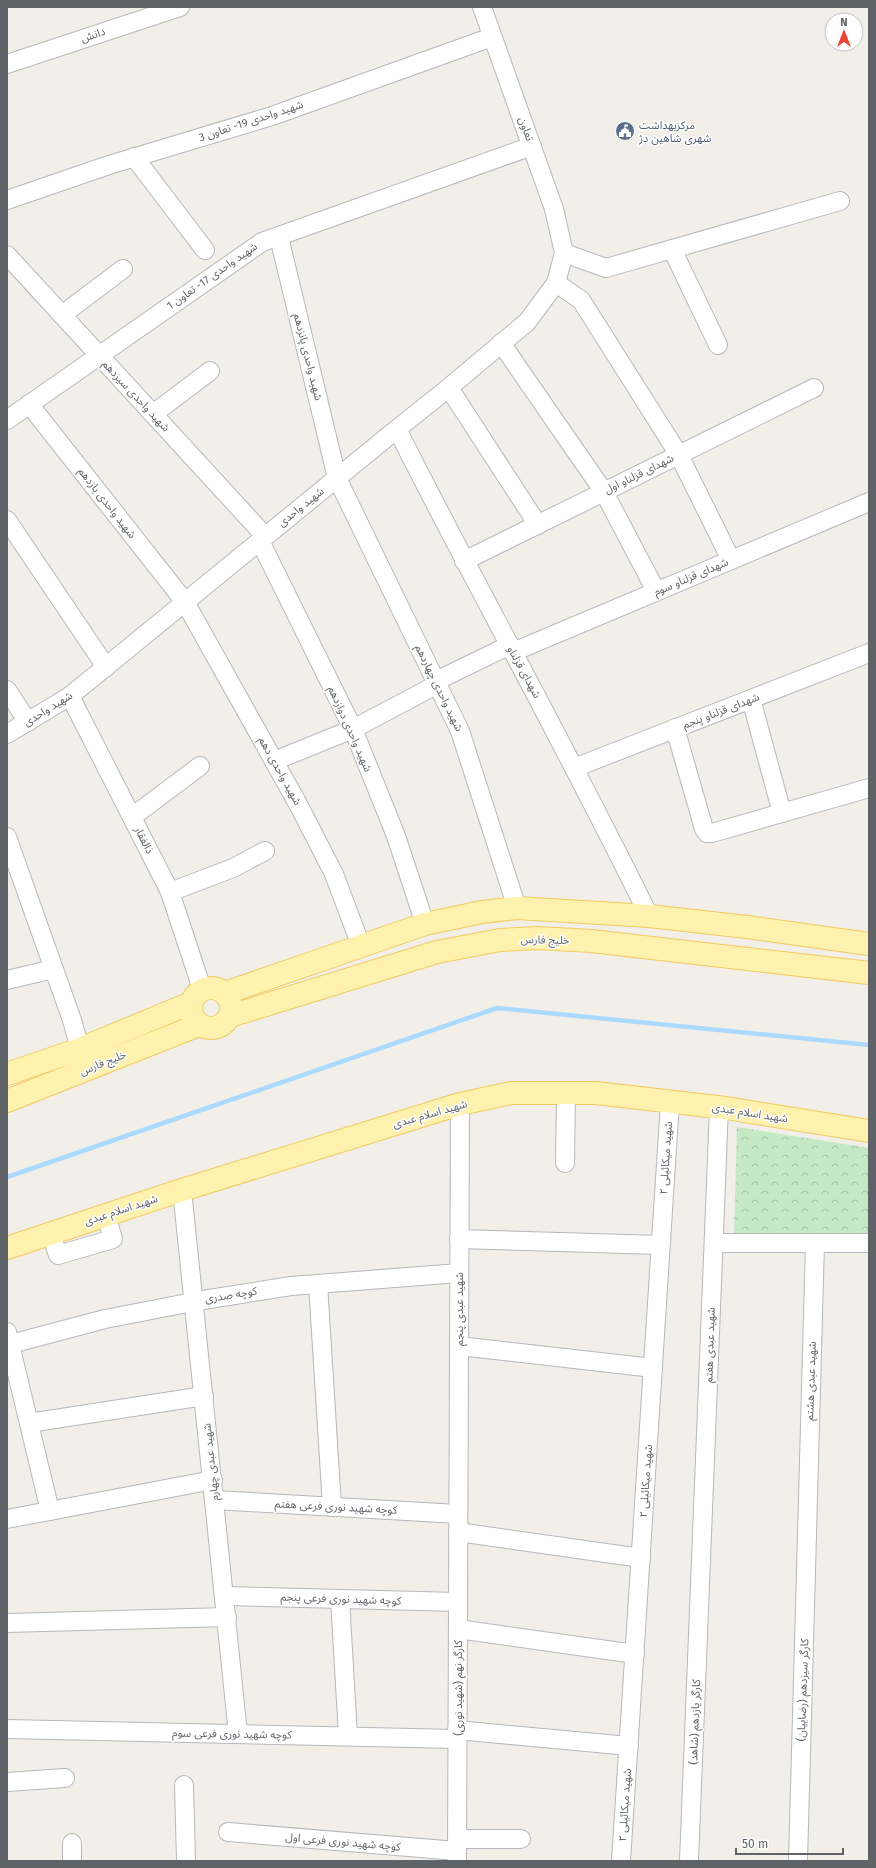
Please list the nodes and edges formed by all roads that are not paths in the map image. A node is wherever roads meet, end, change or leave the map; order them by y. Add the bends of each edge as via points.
1 (180, 7) edge
2 (482, 7) edge
3 (492, 37) junction
4 (7, 64) edge
5 (532, 146) junction
6 (134, 157) junction
7 (7, 200) edge
8 (840, 201) dead end
9 (279, 237) junction
10 (672, 249) junction
11 (205, 250) dead end
12 (564, 253) junction
13 (7, 255) edge
14 (123, 270) dead end
15 (556, 283) junction
16 (62, 315) junction
17 (502, 343) junction
18 (718, 345) dead end
19 (99, 355) junction
20 (210, 371) dead end
21 (449, 388) junction
22 (814, 388) dead end
23 (29, 404) junction
24 (153, 414) junction
25 (7, 420) edge
26 (397, 429) junction
27 (679, 454) junction
28 (337, 478) junction
29 (604, 492) junction
30 (869, 502) edge
31 (7, 520) edge
32 (538, 525) junction
33 (262, 539) junction
34 (731, 560) junction
35 (464, 561) junction
36 (656, 592) junction
37 (184, 602) junction
38 (511, 648) junction
39 (869, 653) edge
40 (106, 666) junction
41 (437, 683) junction
42 (7, 690) edge
43 (70, 696) junction
44 (751, 699) junction
45 (28, 722) junction
46 (675, 728) junction
47 (353, 729) junction
48 (7, 734) edge
49 (274, 761) junction
50 (200, 766) dead end
51 (574, 768) junction
52 (869, 788) edge
53 (782, 813) junction
54 (132, 817) junction
55 (9, 849) edge
56 (265, 851) dead end
57 (170, 892) junction
58 (517, 908) junction
59 (649, 916) junction
60 (425, 924) junction
61 (869, 944) edge
62 (361, 946) junction
63 (54, 969) junction
64 (869, 974) edge
65 (7, 980) edge
66 (225, 993) junction
67 (197, 996) junction
68 (230, 1016) junction
69 (199, 1025) junction
70 (80, 1049) junction
71 (7, 1074) edge
72 (566, 1093) junction
73 (7, 1101) edge
74 (670, 1102) junction
75 (460, 1104) junction
76 (719, 1107) junction
77 (869, 1131) edge
78 (565, 1163) dead end
79 (182, 1190) junction
80 (459, 1239) junction
81 (714, 1243) junction
82 (815, 1243) junction
83 (869, 1243) edge
84 (660, 1245) junction
85 (7, 1248) edge
86 (459, 1273) junction
87 (318, 1284) junction
88 (194, 1301) junction
89 (8, 1340) edge
90 (459, 1346) junction
91 (653, 1368) junction
92 (204, 1396) junction
93 (29, 1423) junction
94 (212, 1480) junction
95 (215, 1500) junction
96 (332, 1507) junction
97 (50, 1511) junction
98 (7, 1519) edge
99 (808, 1519) joint
100 (458, 1523) junction
101 (641, 1558) junction
102 (701, 1582) joint
103 (225, 1596) junction
104 (340, 1599) junction
105 (458, 1602) junction
106 (227, 1617) junction
107 (7, 1622) edge
108 (458, 1629) junction
109 (635, 1654) junction
110 (7, 1729) edge
111 (238, 1734) junction
112 (457, 1734) junction
113 (348, 1736) junction
114 (629, 1746) junction
115 (65, 1778) dead end
116 (7, 1782) edge
117 (184, 1785) dead end
118 (228, 1832) dead end
119 (521, 1839) dead end
120 (72, 1843) dead end
121 (457, 1850) edge
122 (72, 1861) edge
123 (186, 1861) edge
124 (622, 1861) edge
125 (689, 1861) edge
126 (798, 1861) edge

1 - 4 street, دانش
2 - 3 street, تعاون
3 - 5 street, تعاون
3 - 6 street, شهید واحدی 19- تعاون 3 via 272,116
5 - 9 street, شهید واحدی 17- تعاون 1
5 - 12 street, تعاون via 554,209
6 - 7 street, شهید واحدی 19- تعاون 3
6 - 11 street
8 - 10 street
9 - 19 street, شهید واحدی 17- تعاون 1 via 262,242
9 - 28 street, شهید واحدی پانزدهم
10 - 12 street via 606,268
10 - 18 street
12 - 15 street, شهید واحدی
13 - 16 street, شهید واحدی سیزدهم
14 - 16 street
15 - 17 street, شهید واحدی via 527,322
15 - 27 street via 581,300
16 - 19 street, شهید واحدی سیزدهم
17 - 21 street, شهید واحدی
17 - 29 street
19 - 23 street, شهید واحدی 17- تعاون 1
19 - 24 street, شهید واحدی سیزدهم
20 - 24 street
21 - 26 street, شهید واحدی
21 - 32 street
22 - 27 street, شهدای قزلناو اول
23 - 25 street, شهید واحدی 17- تعاون 1
23 - 37 street, شهید واحدی یازدهم
24 - 33 street, شهید واحدی سیزدهم
26 - 28 street, شهید واحدی
26 - 35 street, شهدای قزلناو
27 - 29 street, شهدای قزلناو اول
27 - 34 street
28 - 33 street, شهید واحدی
28 - 41 street, شهید واحدی چهاردهم
29 - 32 street, شهدای قزلناو اول
29 - 36 street
30 - 34 street, شهدای قزلناو سوم
31 - 40 street
32 - 35 street, شهدای قزلناو اول
33 - 37 street, شهید واحدی
33 - 47 street, شهید واحدی دوازدهم
34 - 36 street, شهدای قزلناو سوم
35 - 38 street, شهدای قزلناو
36 - 38 street, شهدای قزلناو سوم
37 - 40 street, شهید واحدی
37 - 49 street, شهید واحدی دهم
38 - 41 street, شهدای قزلناو سوم
38 - 51 street, شهدای قزلناو
39 - 44 street, شهدای قزلناو پنجم
40 - 43 street, شهید واحدی
41 - 47 street, شهدای قزلناو سوم
41 - 58 street, شهید واحدی چهاردهم via 460,731
42 - 45 street
43 - 45 street, شهید واحدی
43 - 54 street, ذالفقار
44 - 46 street, شهدای قزلناو پنجم
44 - 53 street
45 - 48 street, شهید واحدی
46 - 51 street, شهدای قزلناو پنجم
46 - 53 street via 707,833
47 - 49 street, شهدای قزلناو سوم
47 - 60 street, شهید واحدی دوازدهم via 396,836
49 - 62 street, شهید واحدی دهم via 334,874
50 - 54 street
51 - 59 street, شهدای قزلناو
52 - 53 street
54 - 57 street, ذالفقار
55 - 63 street
56 - 57 street via 233,868
57 - 67 street, ذالفقار
58 - 59 main road
58 - 60 main road via 482,912
59 - 61 main road
60 - 62 main road
62 - 66 main road
63 - 65 street
63 - 70 street
64 - 68 main road, خلیج فارس via 591,941 538,938 500,940 437,952
66 - 67 main road via 214,988
66 - 68 main road via 231,1004
67 - 69 main road via 192,1015
67 - 70 main road, خلیج فارس
68 - 69 main road via 217,1028
69 - 73 main road, خلیج فارس
70 - 71 main road, خلیج فارس
72 - 74 main road, شهید اسلام عبدی via 596,1093
72 - 75 main road, شهید اسلام عبدی via 511,1093
72 - 78 street
74 - 76 main road, شهید اسلام عبدی
74 - 84 street, شهید میکائیلی ۲
75 - 79 main road, شهید اسلام عبدی
75 - 80 street, شهید عبدی پنجم
76 - 77 main road, شهید اسلام عبدی
76 - 81 street, شهید عبدی هفتم
79 - 85 main road, شهید اسلام عبدی
79 - 88 street, شهید عبدی چهارم
80 - 84 street
80 - 86 street, شهید عبدی پنجم
81 - 82 street
81 - 102 street, شهید عبدی هفتم
82 - 83 street
82 - 99 street, شهید عبدی هشتم
84 - 91 street, شهید میکائیلی ۲
86 - 87 street, کوچه صدری
86 - 90 street, شهید عبدی پنجم
87 - 88 street, کوچه صدری
87 - 96 street
88 - 89 street, کوچه صدری
88 - 92 street, شهید عبدی چهارم
89 - 93 street
90 - 91 street
90 - 100 street, شهید عبدی پنجم
91 - 101 street, شهید میکائیلی ۲
92 - 93 street
92 - 94 street, شهید عبدی چهارم
93 - 97 street
94 - 95 street, شهید عبدی چهارم
94 - 97 street
95 - 96 street, کوچه شهید نوری فرعی هفتم
95 - 103 street, شهید عبدی چهارم
96 - 100 street, کوچه شهید نوری فرعی هفتم
97 - 98 street
99 - 126 street, کارگر سیزدهم (رضاییان)
100 - 101 street, کوچه شهید نوری فرعی هفتم
100 - 105 street, کارگر نهم (شهید نوری)
101 - 109 street, شهید میکائیلی ۲
102 - 125 street, کارگر یازدهم (شاهد)
103 - 104 street, کوچه شهید نوری فرعی پنجم
103 - 106 street, شهید عبدی چهارم
104 - 105 street, کوچه شهید نوری فرعی پنجم
104 - 113 street
105 - 108 street, کارگر نهم (شهید نوری)
106 - 107 street
106 - 111 street, شهید عبدی چهارم
108 - 109 street
108 - 112 street, کارگر نهم (شهید نوری)
109 - 114 street, شهید میکائیلی ۲
110 - 111 street, کوچه شهید نوری فرعی سوم
111 - 113 street, کوچه شهید نوری فرعی سوم
112 - 113 street, کوچه شهید نوری فرعی سوم
112 - 114 street, کوچه شهید نوری فرعی سوم
112 - 121 street, کارگر نهم (شهید نوری)
114 - 124 street, شهید میکائیلی ۲
115 - 116 street
117 - 123 street
118 - 121 street, کوچه شهید نوری فرعی اول
119 - 121 street, کوچه شهید نوری فرعی اول
120 - 122 street

